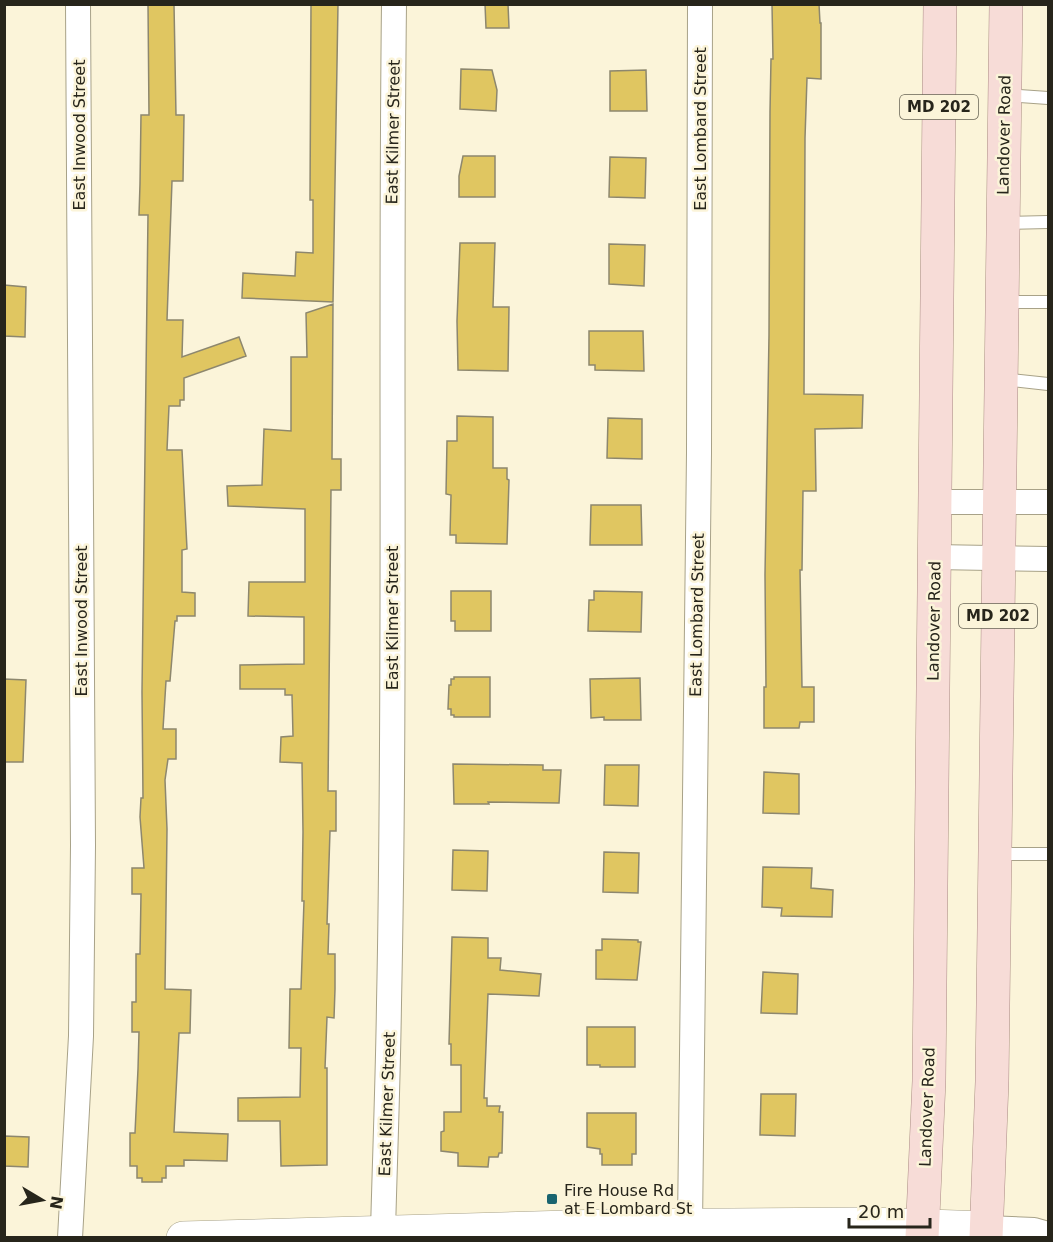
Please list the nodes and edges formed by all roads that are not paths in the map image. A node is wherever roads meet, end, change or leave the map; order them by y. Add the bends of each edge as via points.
1 (78, 4) edge
2 (394, 4) edge
3 (700, 4) edge
4 (940, 4) edge
5 (1006, 4) edge
6 (1005, 95) junction
7 (1048, 98) edge
8 (1048, 222) edge
9 (1003, 223) junction
10 (1002, 302) junction
11 (1048, 302) edge
12 (1001, 379) junction
13 (1048, 384) edge
14 (935, 501) junction
15 (999, 502) junction
16 (1048, 502) edge
17 (935, 557) junction
18 (999, 558) junction
19 (1048, 559) edge
20 (995, 854) junction
21 (1048, 854) edge
22 (690, 1226) junction
23 (383, 1231) junction
24 (922, 1232) edge
25 (986, 1233) edge
26 (1048, 1234) edge
27 (70, 1238) edge
28 (183, 1238) edge

1 - 27 street, East Inwood Street via 83,845 81,1036
2 - 23 street, East Kilmer Street via 390,979
3 - 22 street, East Lombard Street
4 - 14 main road, Landover Road / MD 202
5 - 6 main road, Landover Road / MD 202
6 - 7 lane
6 - 9 main road, Landover Road / MD 202
8 - 9 lane
9 - 10 main road, Landover Road / MD 202
10 - 11 lane
10 - 12 main road, Landover Road / MD 202
12 - 13 lane
12 - 15 main road, Landover Road / MD 202
14 - 15 street
14 - 17 main road, Landover Road / MD 202
15 - 16 street
15 - 18 main road, Landover Road / MD 202
17 - 18 street
17 - 24 main road, Landover Road / MD 202 via 929,1081
18 - 19 street
18 - 20 main road, Landover Road / MD 202
20 - 21 lane
20 - 25 main road, Landover Road / MD 202
22 - 23 street
22 - 24 street
23 - 28 street
24 - 25 street
25 - 26 street via 1035,1230

